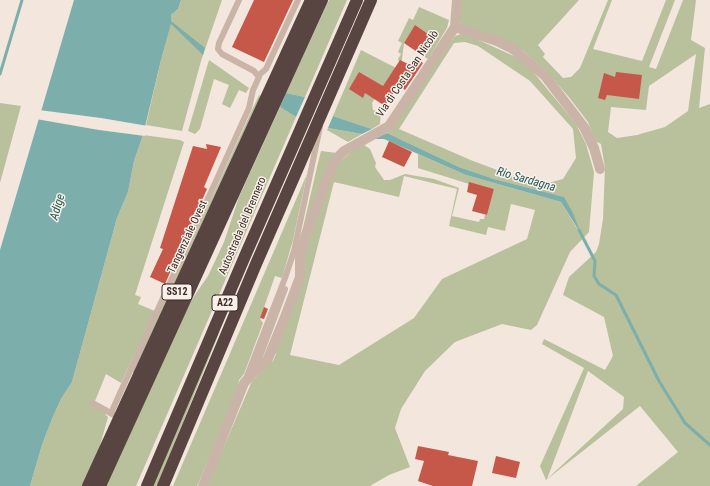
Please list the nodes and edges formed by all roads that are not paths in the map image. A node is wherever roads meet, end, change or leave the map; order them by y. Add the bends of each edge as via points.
1 (239, 0) edge
2 (298, 0) edge
3 (311, 0) edge
4 (322, 0) edge
5 (357, 0) edge
6 (371, 0) edge
7 (456, 0) edge
8 (455, 27) junction
9 (259, 75) junction
10 (276, 89) junction
11 (271, 101) junction
12 (318, 126) junction
13 (600, 170) dead end
14 (294, 251) junction
15 (254, 371) junction
16 (244, 383) junction
17 (92, 403) dead end
18 (115, 415) junction
19 (88, 486) edge
20 (100, 486) edge
21 (147, 486) edge
22 (163, 486) edge
23 (203, 486) edge

1 - 9 lane via 218,49 222,54
2 - 9 lane via 266,69
3 - 10 highway, Tangenziale Ovest / SS12
4 - 10 highway, Tangenziale Ovest / SS12
5 - 21 highway, Autostrada del Brennero / A22
6 - 12 highway, A22
7 - 8 street, Via di Costa San Nicolò
8 - 13 street, Via di Costa San Nicolò via 513,49 545,76 584,127 594,148
8 - 15 street, Via di Costa San Nicolò via 389,126 344,151 334,160 302,251 300,277 267,361
9 - 18 lane via 252,90 249,108
10 - 11 highway, Tangenziale Ovest / SS12
11 - 18 highway, Tangenziale Ovest / SS12
11 - 20 highway, Tangenziale Ovest / SS12
12 - 14 lane
12 - 22 highway, A22 via 256,264
14 - 15 lane via 286,285
14 - 16 lane
15 - 16 street, Via di Costa San Nicolò
16 - 23 street, Via di Costa San Nicolò
17 - 18 lane
18 - 19 highway, Tangenziale Ovest / SS12

